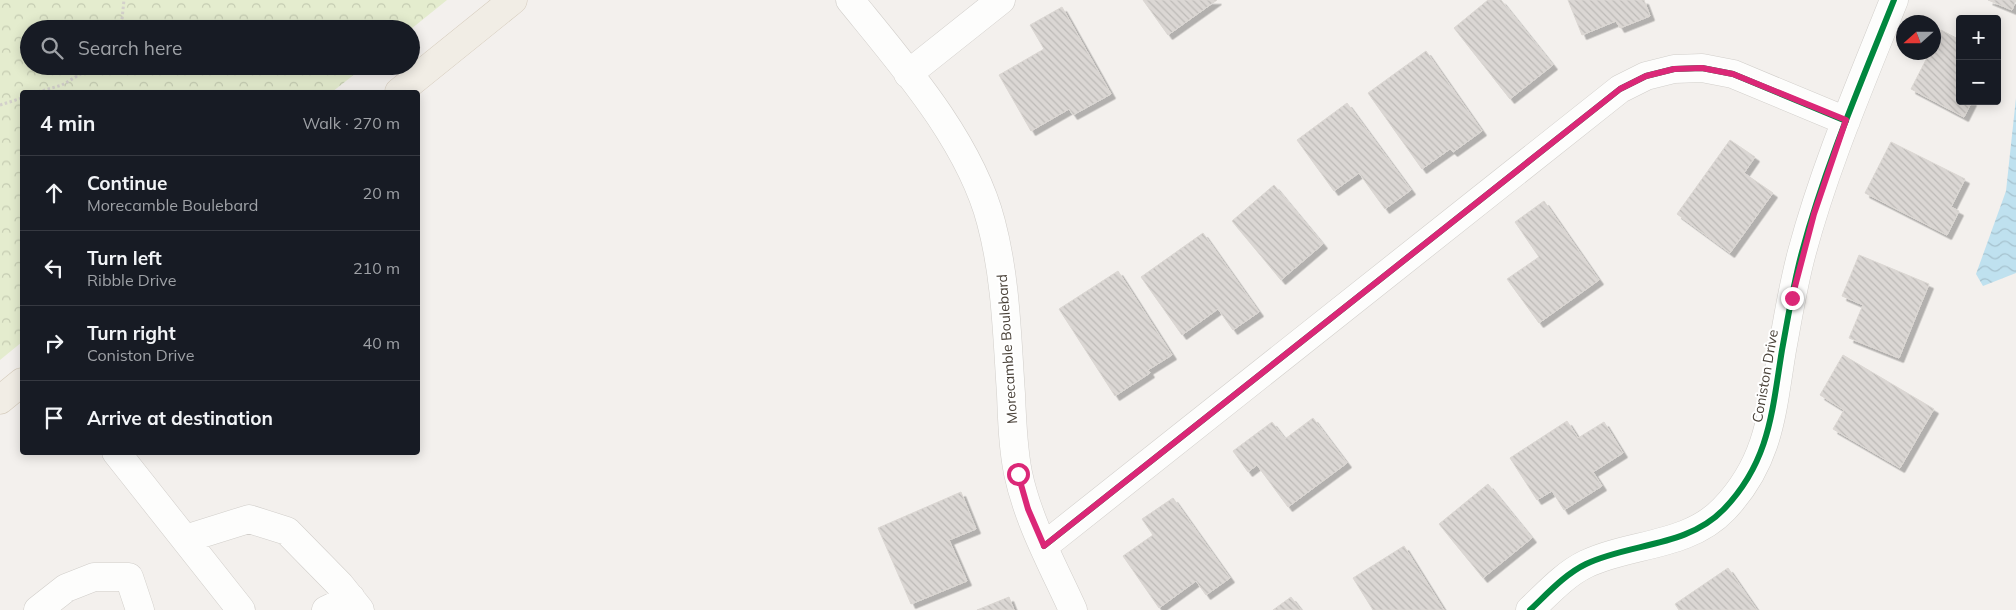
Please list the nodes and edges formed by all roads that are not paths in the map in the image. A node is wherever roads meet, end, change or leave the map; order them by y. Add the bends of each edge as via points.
1 (514, 0) edge
2 (850, 0) edge
3 (1001, 0) edge
4 (1894, 0) edge
5 (908, 74) junction
6 (402, 90) edge
7 (1846, 120) junction
8 (20, 384) edge
9 (0, 400) edge
10 (118, 455) edge
11 (185, 539) junction
12 (1044, 546) junction
13 (356, 604) edge
14 (38, 610) edge
15 (140, 610) edge
16 (241, 610) edge
17 (326, 610) edge
18 (1073, 610) edge
19 (1530, 610) edge

1 - 6 main road
2 - 5 street, Morecamble Boulebard
3 - 5 street
4 - 7 street, Coniston Drive
5 - 12 street, Morecamble Boulebard via 944,122 962,153 991,221 1006,304 1018,474
7 - 12 street via 1733,74 1702,68 1674,69 1646,76 1620,89
7 - 19 street, Coniston Drive via 1802,253 1768,433 1758,460 1743,485 1723,510 1707,522 1660,543 1586,564 1566,577
8 - 9 main road
10 - 11 street
11 - 13 street via 249,520 287,531
11 - 16 street
12 - 18 street, Morecamble Boulebard
13 - 17 street
14 - 15 street via 66,588 94,577 129,577

